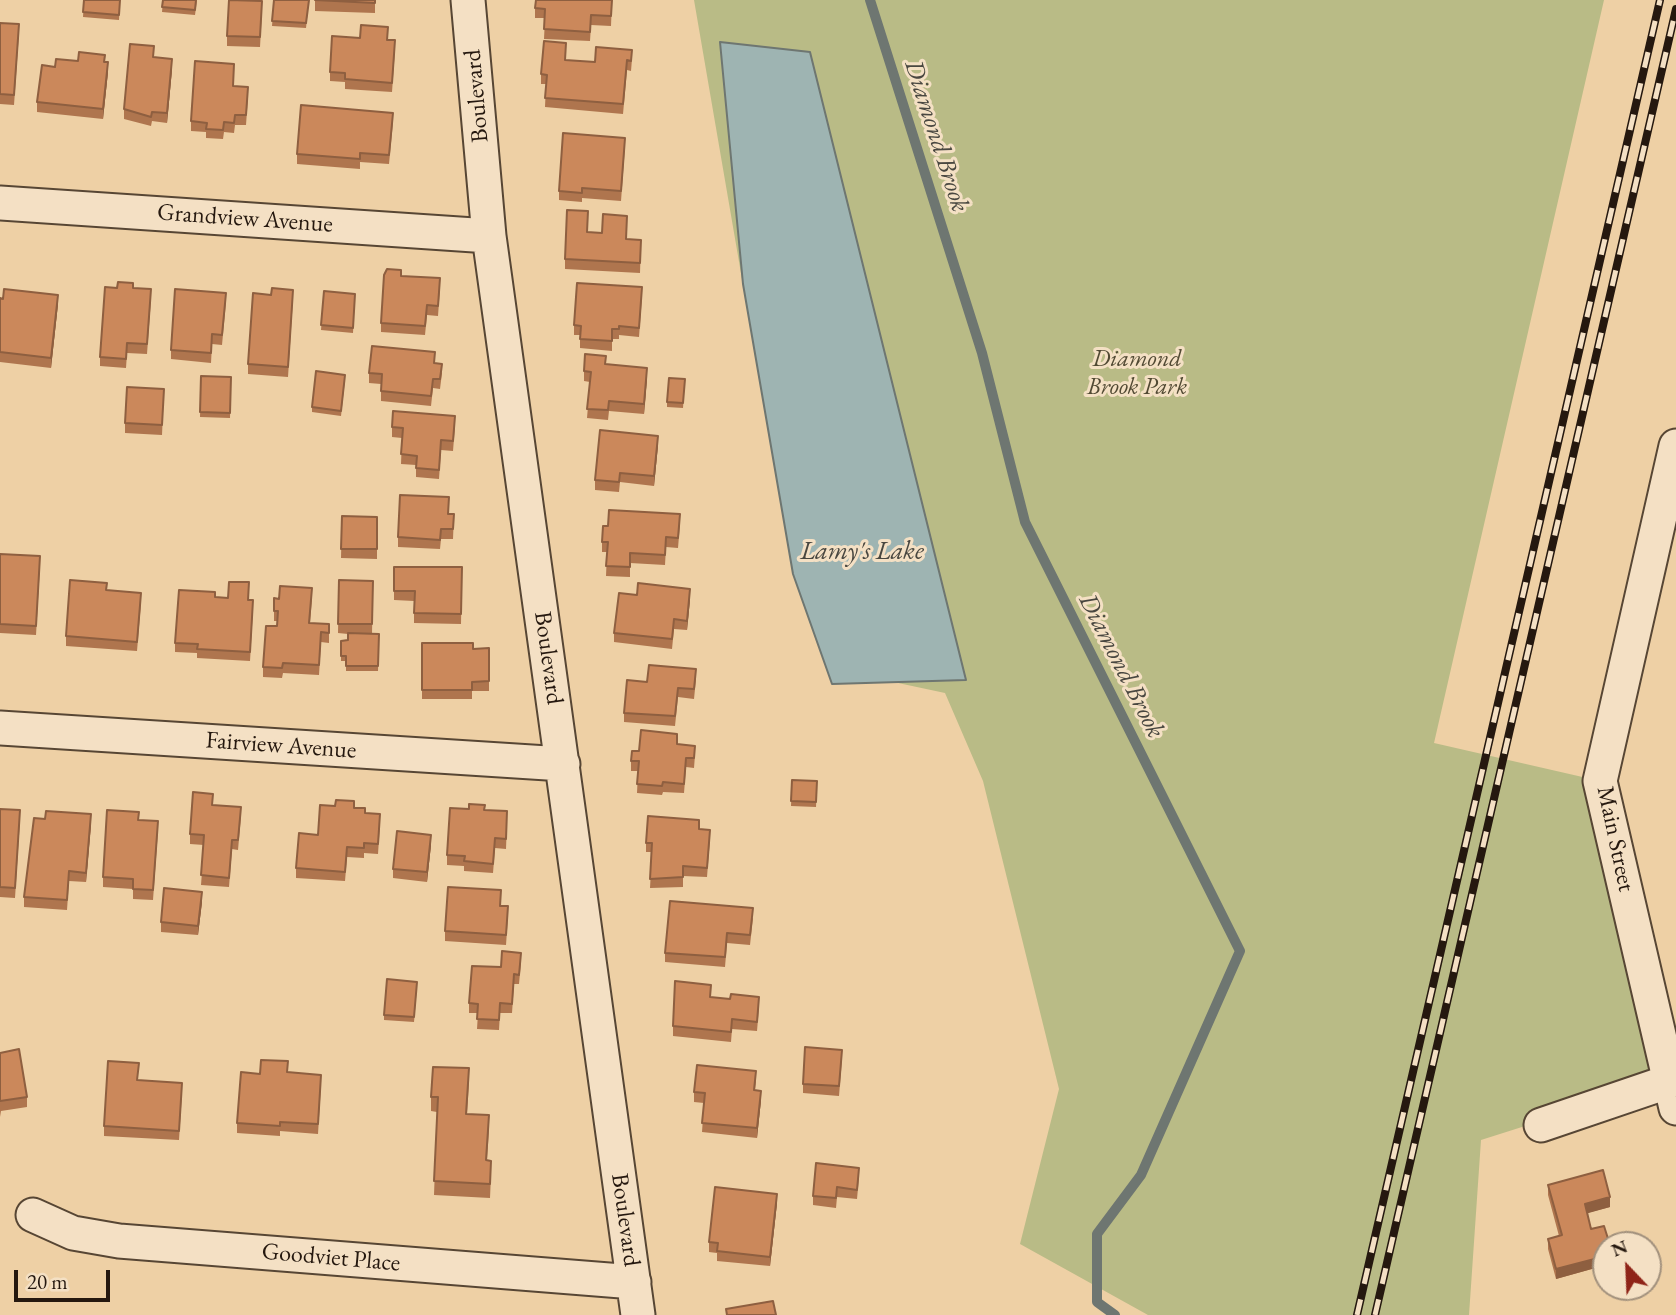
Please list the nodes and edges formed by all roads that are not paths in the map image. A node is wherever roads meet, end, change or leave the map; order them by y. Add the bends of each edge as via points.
1 (468, 0) edge
2 (0, 203) edge
3 (489, 236) junction
4 (1676, 446) edge
5 (0, 728) edge
6 (563, 764) junction
7 (1674, 1089) edge
8 (1541, 1125) dead end
9 (33, 1215) dead end
10 (634, 1282) junction
11 (638, 1315) edge

1 - 3 street, Boulevard
2 - 3 street, Grandview Avenue
3 - 6 street, Boulevard
4 - 7 street, Main Street via 1600,781
5 - 6 street, Fairview Avenue
6 - 10 street, Boulevard
7 - 8 street
9 - 10 street, Goodviet Place via 73,1233 118,1241
10 - 11 street, Boulevard

